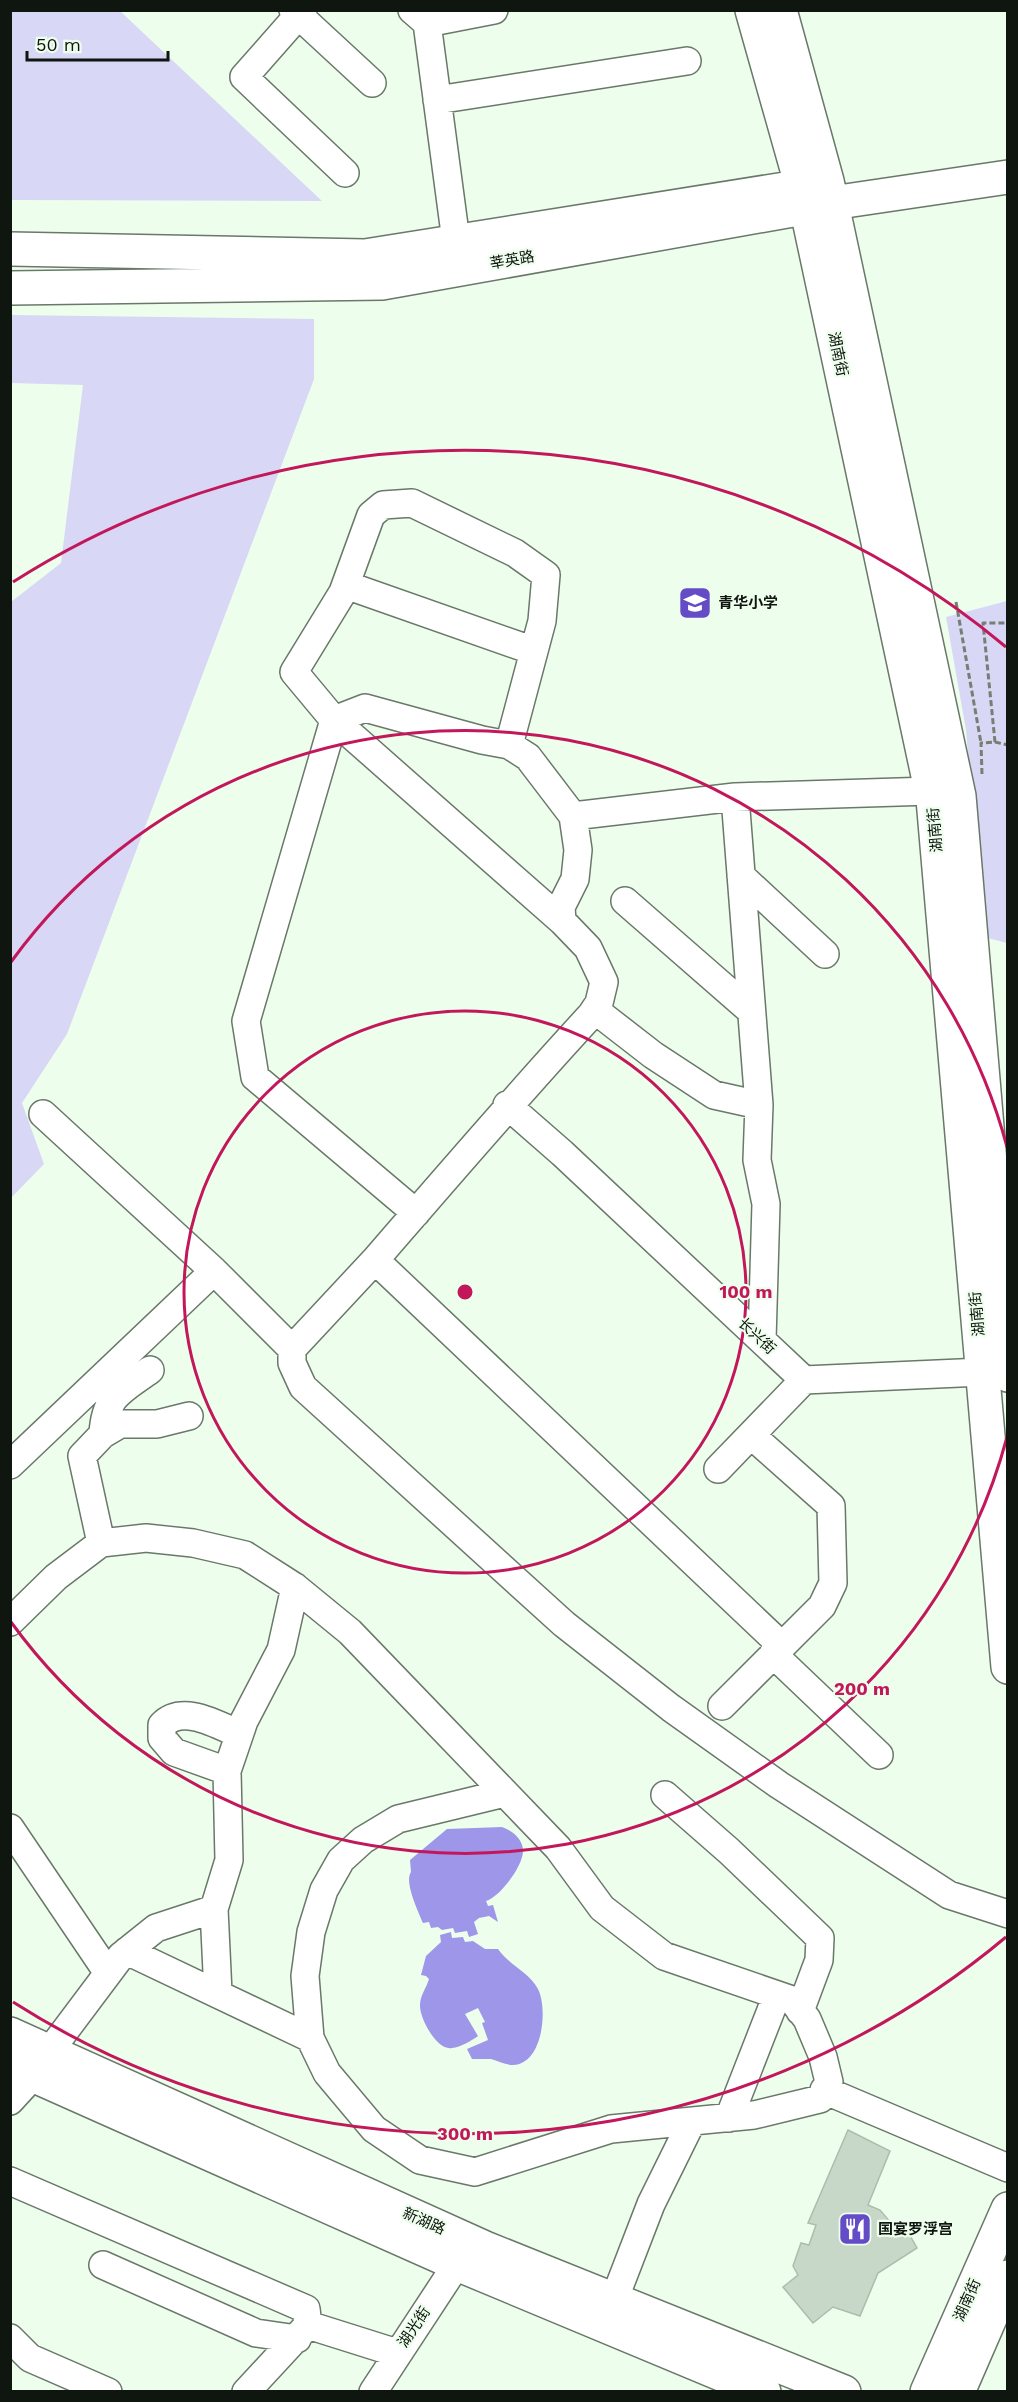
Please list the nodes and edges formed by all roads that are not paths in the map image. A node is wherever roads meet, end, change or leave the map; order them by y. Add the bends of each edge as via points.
1 (494, 10) edge
2 (752, 10) edge
3 (780, 10) edge
4 (298, 12) edge
5 (424, 15) edge
6 (687, 61) dead end
7 (372, 83) dead end
8 (437, 100) junction
9 (1008, 154) edge
10 (345, 173) dead end
11 (1008, 177) edge
12 (817, 195) junction
13 (456, 242) junction
14 (10, 249) edge
15 (10, 288) edge
16 (346, 585) junction
17 (534, 651) junction
18 (334, 720) junction
19 (509, 745) junction
20 (931, 791) junction
21 (735, 797) junction
22 (573, 816) junction
23 (741, 876) junction
24 (625, 901) dead end
25 (562, 921) junction
26 (825, 954) dead end
27 (595, 1010) junction
28 (751, 1011) junction
29 (507, 1105) junction
30 (759, 1105) junction
31 (43, 1114) dead end
32 (416, 1213) junction
33 (375, 1260) junction
34 (214, 1271) junction
35 (762, 1340) junction
36 (292, 1350) junction
37 (150, 1370) dead end
38 (1001, 1371) edge
39 (804, 1380) junction
40 (189, 1416) dead end
41 (103, 1434) junction
42 (751, 1435) junction
43 (10, 1465) edge
44 (718, 1468) dead end
45 (101, 1543) junction
46 (295, 1587) junction
47 (334, 1619) junction
48 (10, 1622) edge
49 (285, 1632) junction
50 (778, 1650) junction
51 (1008, 1667) edge
52 (722, 1706) dead end
53 (239, 1734) junction
54 (879, 1755) dead end
55 (227, 1771) junction
56 (505, 1793) junction
57 (665, 1795) dead end
58 (10, 1828) edge
59 (214, 1909) junction
60 (1008, 1914) edge
61 (127, 1951) junction
62 (108, 1973) junction
63 (218, 1993) junction
64 (777, 1995) junction
65 (800, 2011) junction
66 (10, 2034) edge
67 (310, 2038) junction
68 (31, 2064) edge
69 (824, 2090) junction
70 (10, 2101) edge
71 (729, 2118) junction
72 (691, 2123) junction
73 (1008, 2168) edge
74 (10, 2181) edge
75 (1008, 2209) edge
76 (457, 2264) junction
77 (103, 2265) dead end
78 (1008, 2277) edge
79 (614, 2300) junction
80 (302, 2332) junction
81 (10, 2338) edge
82 (397, 2353) junction
83 (108, 2391) edge
84 (246, 2391) edge
85 (373, 2391) edge
86 (764, 2391) edge
87 (844, 2391) edge
88 (927, 2391) edge
89 (958, 2391) edge

1 - 5 street
2 - 12 main road, 湖南街
3 - 12 main road, 湖南街
4 - 7 street
4 - 10 street via 244,77
5 - 8 street
6 - 8 street
8 - 13 street
9 - 12 main road, 莘英路
11 - 12 main road, 莘英路
12 - 13 main road, 莘英路
12 - 15 main road, 莘英路 via 382,283
12 - 20 main road, 湖南街
12 - 38 main road, 湖南街 via 959,796
13 - 14 main road, 莘英路 via 365,256
16 - 17 street
16 - 17 street via 371,515 382,505 412,503 515,553 546,575 542,621
16 - 18 street via 294,672
17 - 19 street
18 - 19 street via 365,708
18 - 25 street
18 - 32 street via 246,1021 255,1077
19 - 22 street via 528,757
20 - 21 street
20 - 38 main road, 湖南街
21 - 22 street
21 - 23 street
22 - 25 street via 578,850 575,879 561,907
23 - 26 street
23 - 28 street
24 - 28 street
25 - 27 street via 588,948 604,982
27 - 29 street
27 - 30 street via 714,1095
28 - 30 street
29 - 32 street
29 - 35 street, 长兴街
30 - 35 street via 757,1160 766,1204
31 - 34 street
32 - 33 street
33 - 36 street
33 - 50 street
34 - 36 street
34 - 43 street
35 - 39 street, 长兴街
36 - 60 street via 292,1363 303,1387 573,1631 671,1708 870,1845 949,1895
37 - 41 street via 114,1397 104,1415
38 - 39 street
38 - 51 main road, 湖南街
39 - 42 street
40 - 41 street via 156,1424 120,1424
41 - 45 street via 82,1456
42 - 44 street
42 - 50 street via 831,1506 833,1582 822,1606
45 - 46 street via 146,1538 244,1555
45 - 48 street via 56,1577
46 - 47 street
46 - 49 street
47 - 49 street
47 - 56 street
49 - 53 street via 281,1650
50 - 52 street
50 - 54 street
53 - 55 street
53 - 55 street via 185,1714 169,1718 162,1725 162,1738 174,1752
55 - 59 street via 229,1860
56 - 64 street via 558,1848 602,1908 664,1956
56 - 67 street via 398,1819 363,1840 341,1860 324,1890 311,1932 305,1976
57 - 65 street via 820,1938 819,1960
58 - 62 street
59 - 61 street via 156,1928
59 - 63 street
61 - 62 street
61 - 63 street
62 - 68 street
63 - 67 street
64 - 65 street via 792,2000
64 - 71 street
65 - 69 street via 823,2057 829,2082
66 - 68 main road, 新湖路
67 - 72 street via 327,2073 374,2129 420,2160 475,2172 611,2129
68 - 70 street
68 - 76 main road, 新湖路
68 - 79 main road, 新湖路
69 - 71 street via 820,2099
69 - 73 street
71 - 72 street
72 - 79 street via 651,2204
74 - 80 street via 306,2309
75 - 88 main road, 湖南街
76 - 82 street, 湖光街
76 - 86 main road, 新湖路
77 - 80 street via 256,2333
78 - 89 main road, 湖南街
79 - 87 main road, 新湖路
80 - 82 street
80 - 84 street
81 - 83 street via 30,2358
82 - 85 street, 湖光街

